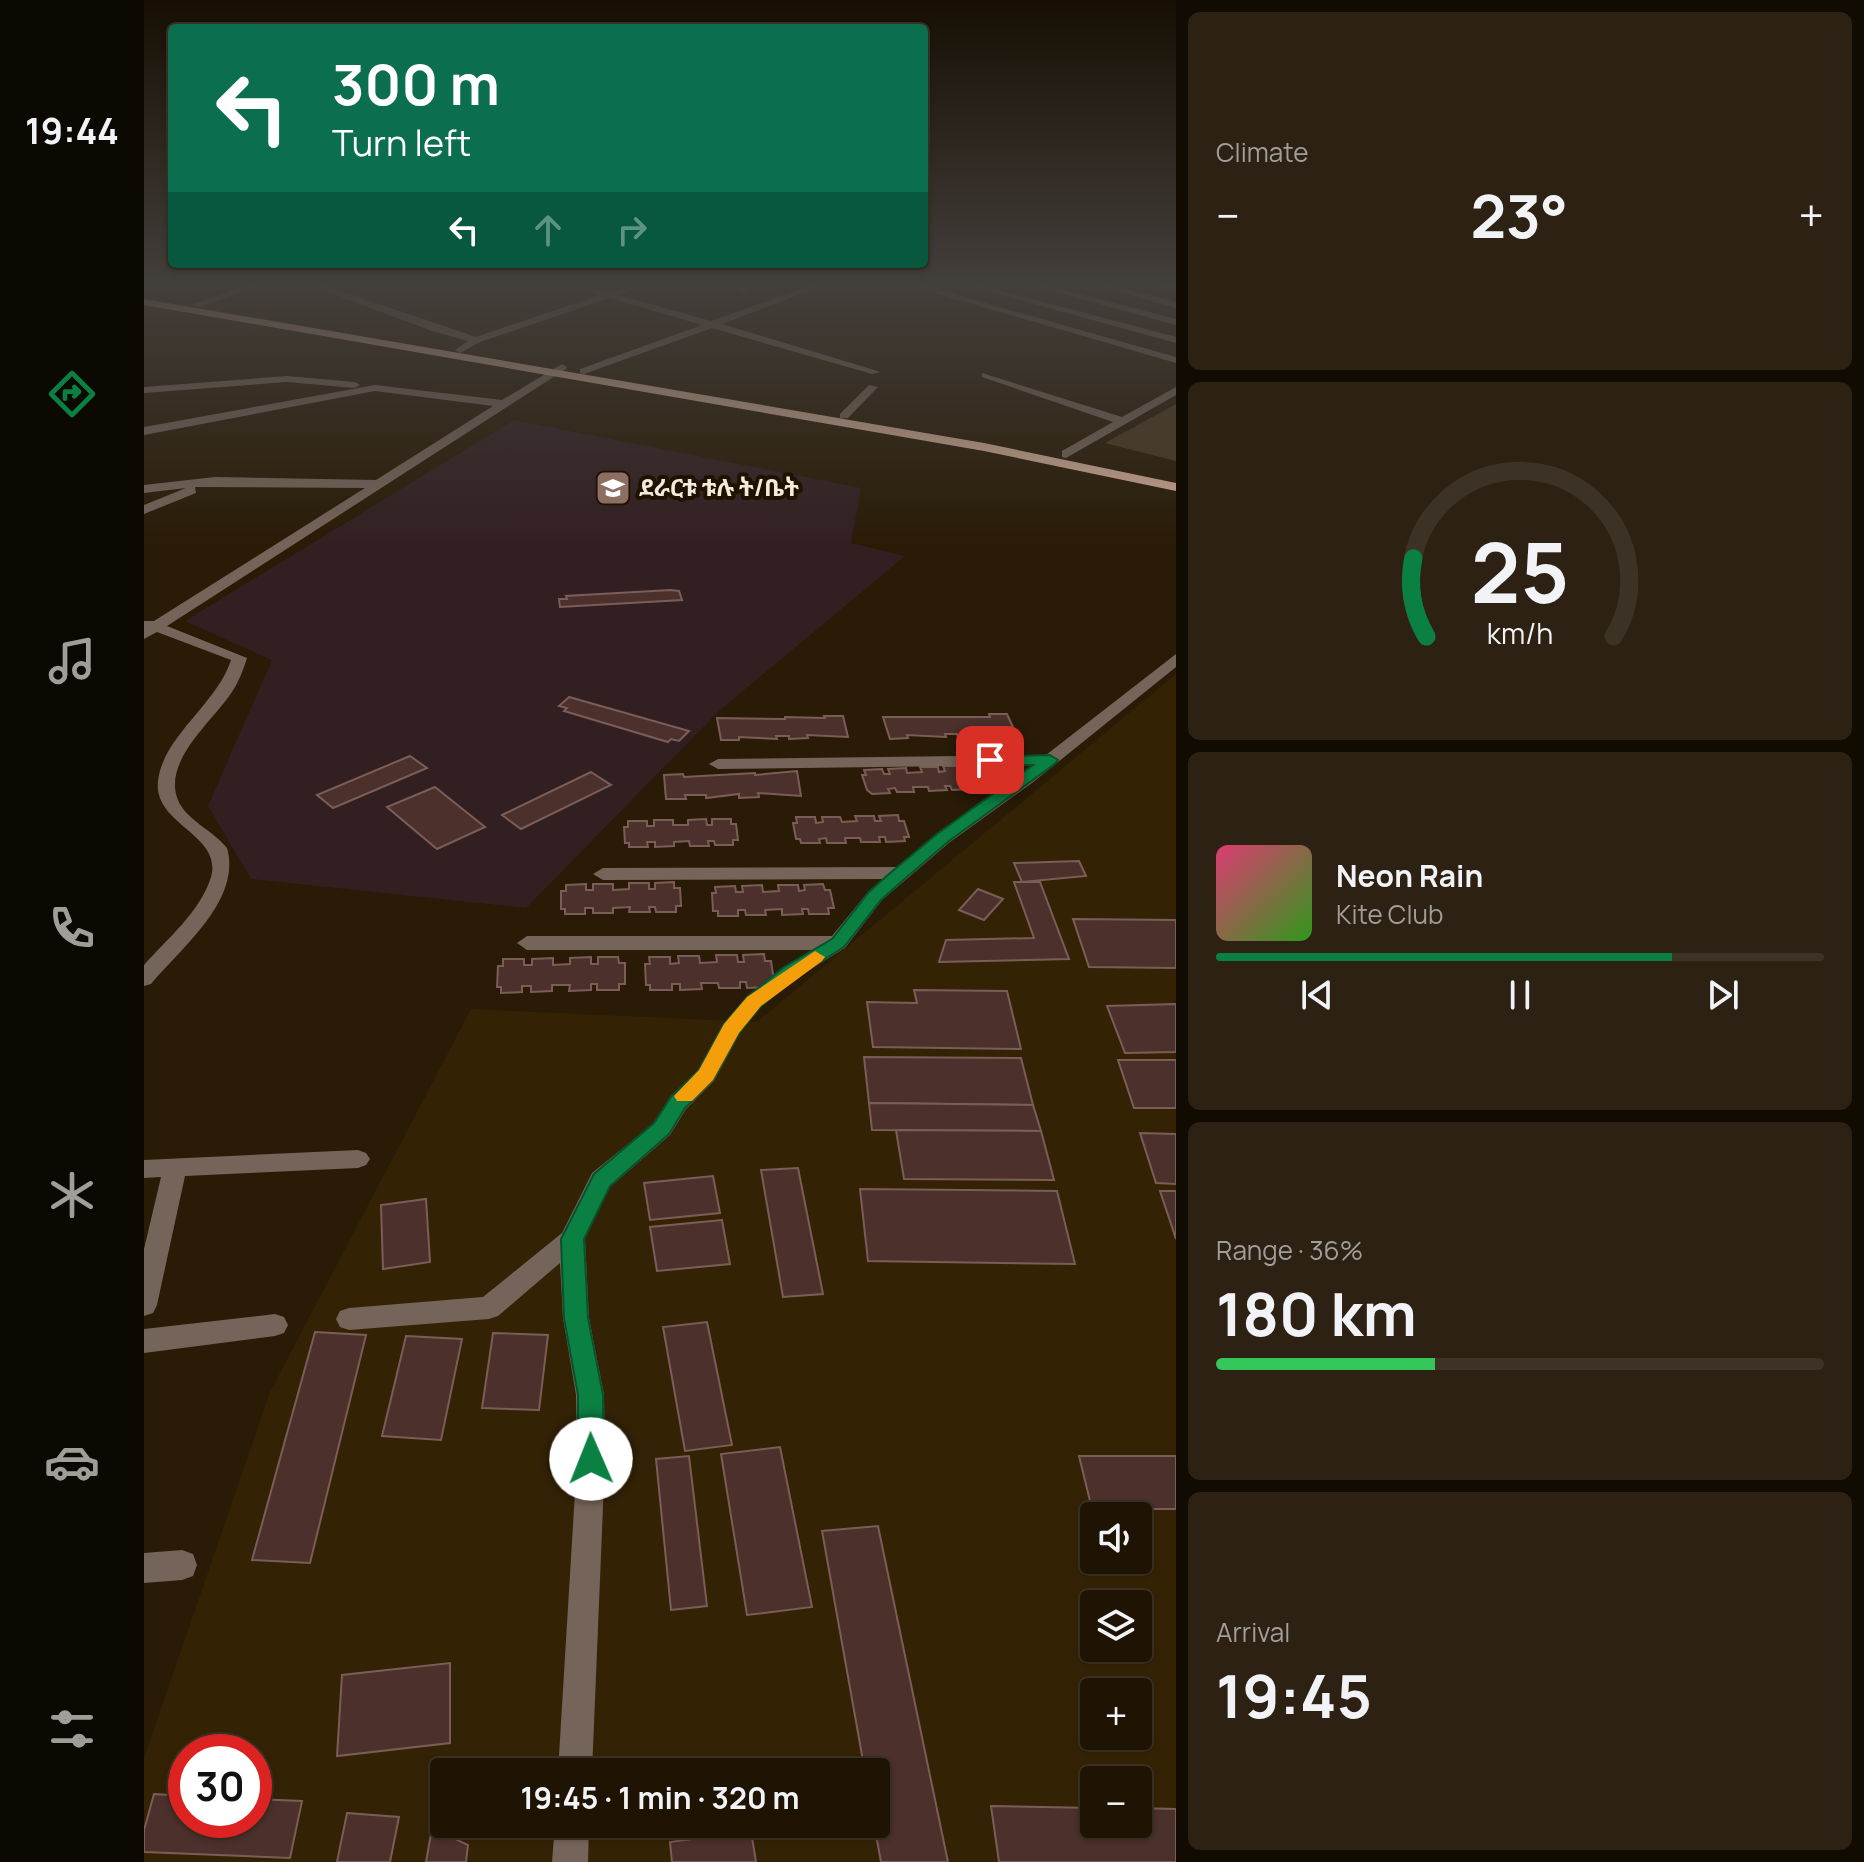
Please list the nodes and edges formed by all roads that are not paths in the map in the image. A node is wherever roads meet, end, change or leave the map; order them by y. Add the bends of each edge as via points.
1 (555, 372) edge
2 (568, 372) edge
3 (589, 372) edge
4 (986, 375) dead end
5 (873, 387) dead end
6 (375, 388) junction
7 (144, 390) edge
8 (1176, 390) edge
9 (503, 404) junction
10 (844, 416) junction
11 (1123, 421) junction
12 (144, 431) edge
13 (1066, 454) junction
14 (1176, 478) edge
15 (215, 481) junction
16 (376, 484) junction
17 (1176, 487) edge
18 (144, 489) edge
19 (144, 510) edge
20 (148, 628) edge
21 (1176, 659) edge
22 (1050, 760) junction
23 (718, 764) dead end
24 (901, 873) junction
25 (603, 874) dead end
26 (527, 943) dead end
27 (838, 943) junction
28 (144, 979) edge
29 (358, 1159) dead end
30 (175, 1168) junction
31 (144, 1169) edge
32 (572, 1239) junction
33 (144, 1305) edge
34 (349, 1319) dead end
35 (275, 1325) dead end
36 (144, 1341) edge
37 (182, 1565) dead end
38 (144, 1568) edge
39 (576, 1758) edge
40 (571, 1838) edge
41 (570, 1862) edge

1 - 9 street
2 - 17 main road via 1056,460
3 - 10 main road
4 - 11 street
5 - 10 street
6 - 7 street via 287,379
6 - 9 street
6 - 12 street
8 - 11 street
9 - 16 street
10 - 13 main road
11 - 13 street
13 - 14 main road
15 - 16 street
15 - 18 street
15 - 19 street
16 - 20 street
20 - 28 street via 239,658 231,680 168,767 166,786 169,802 218,848 221,877
21 - 22 street
22 - 23 street
22 - 24 street
24 - 25 street
24 - 27 street
26 - 27 street
27 - 32 street via 754,1002 662,1129 601,1180
29 - 30 street
30 - 31 street
30 - 33 street
32 - 34 street via 489,1308
32 - 39 street via 576,1318 590,1395 591,1459
35 - 36 street
37 - 38 street
40 - 41 street

